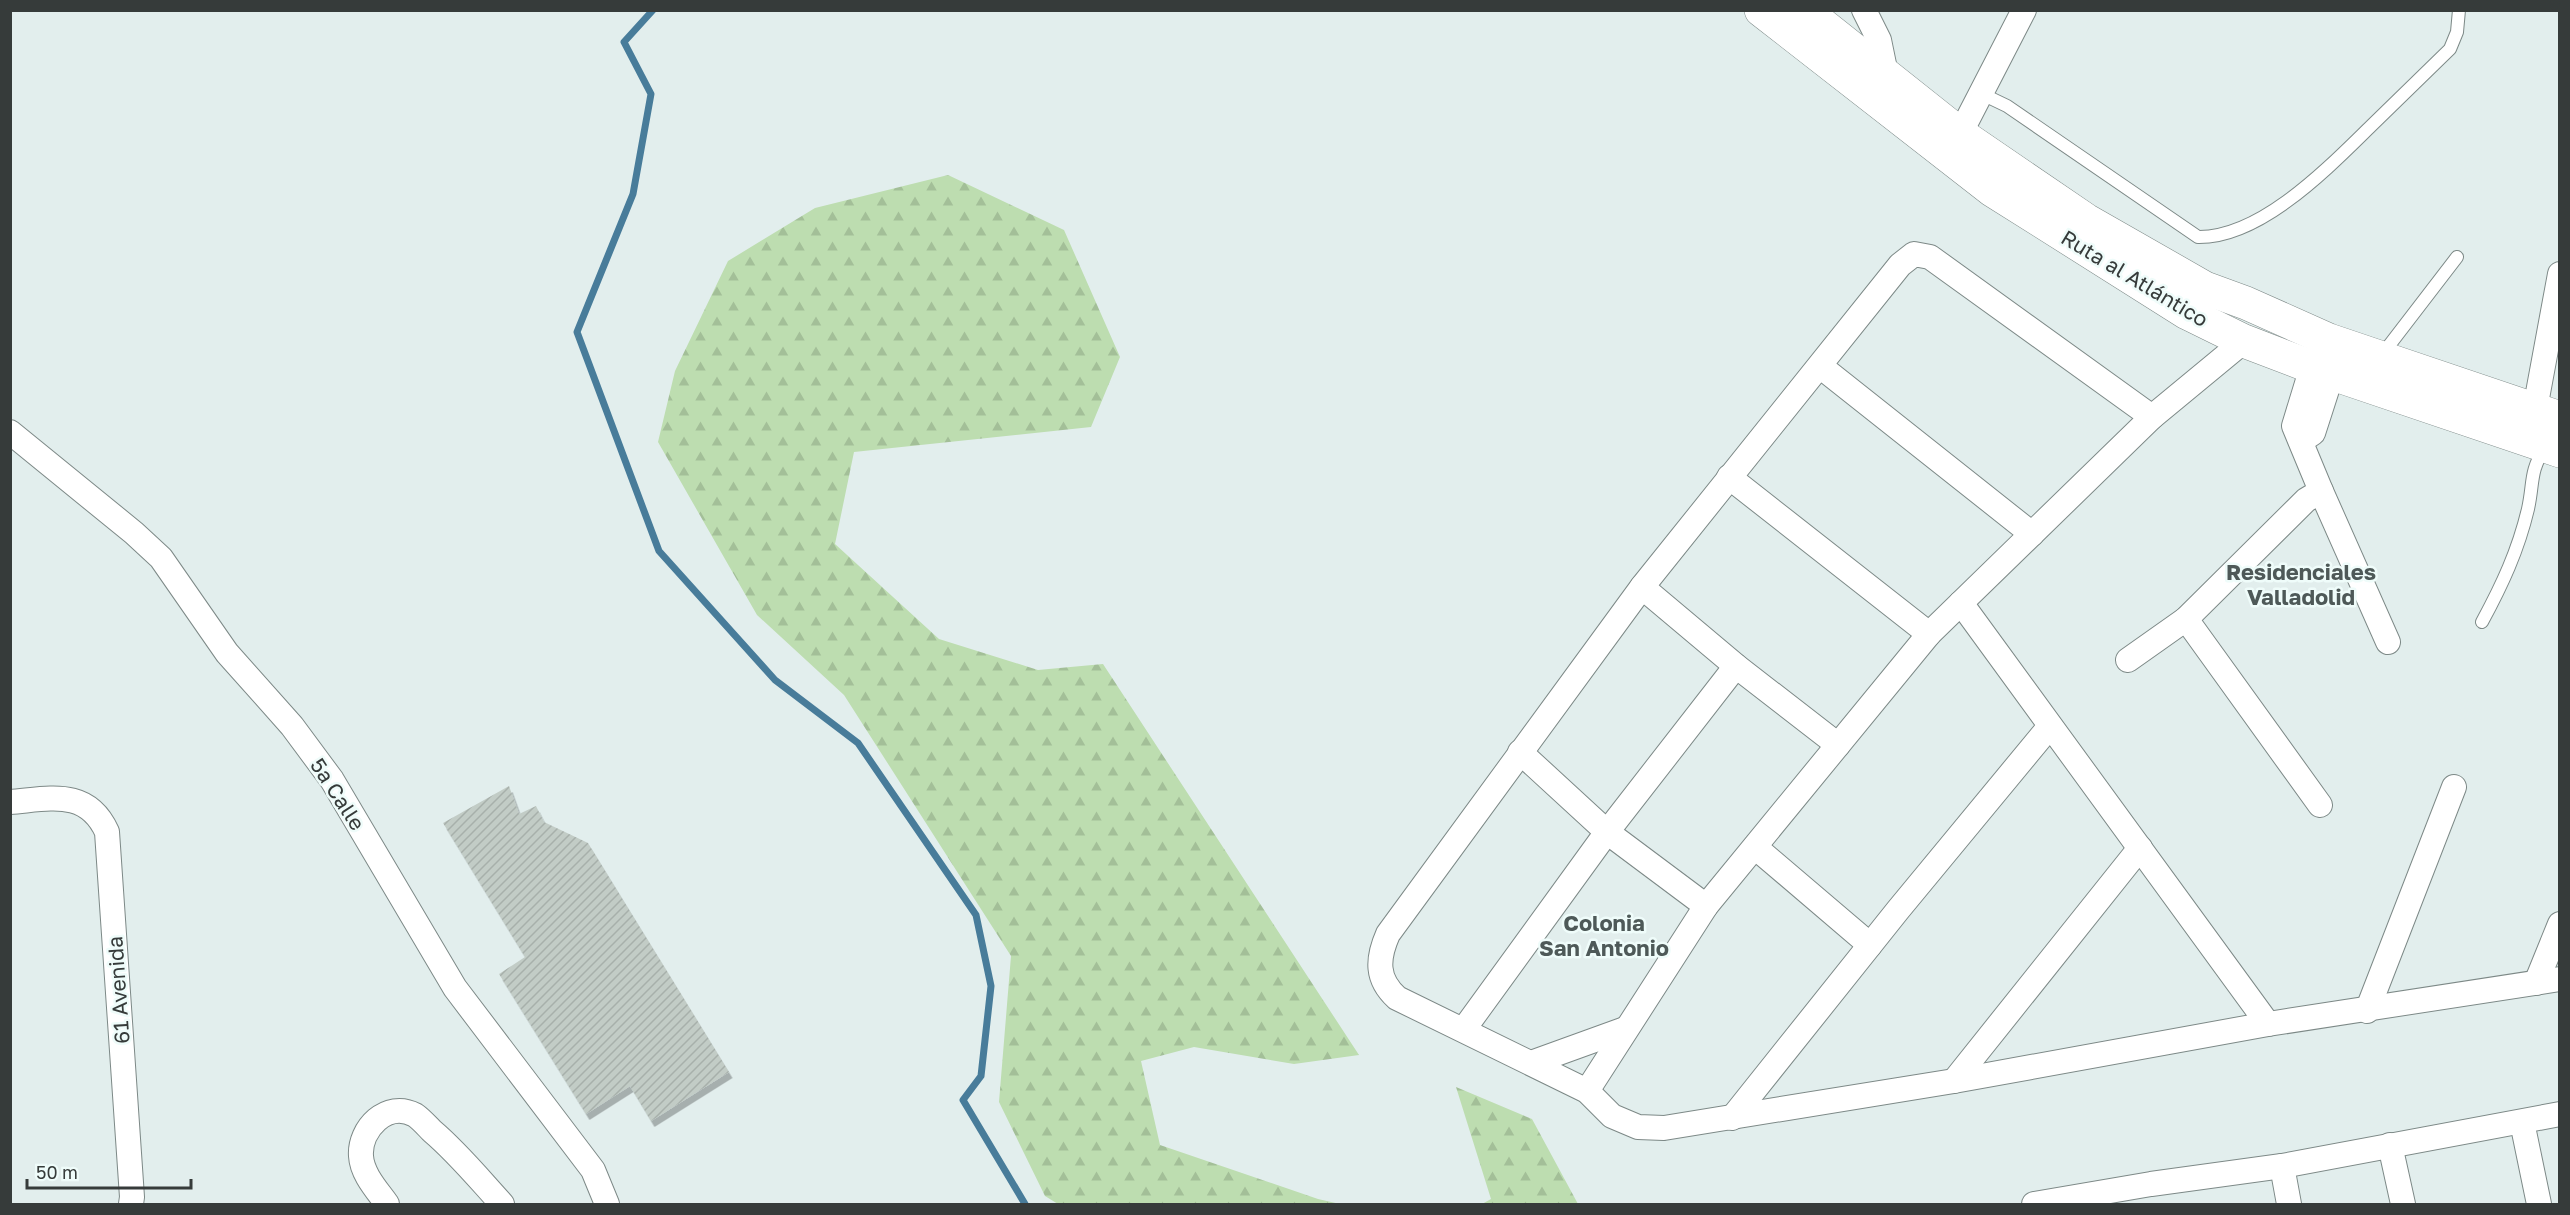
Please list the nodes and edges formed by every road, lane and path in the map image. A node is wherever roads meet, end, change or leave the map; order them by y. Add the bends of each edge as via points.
1 (1761, 10) edge
2 (1804, 10) edge
3 (2024, 10) edge
4 (2459, 10) edge
5 (1868, 12) edge
6 (1886, 74) junction
7 (1982, 94) junction
8 (1960, 135) junction
9 (2457, 257) dead end
10 (2559, 274) edge
11 (2244, 341) junction
12 (2380, 357) junction
13 (1820, 366) junction
14 (2322, 370) junction
15 (2152, 417) junction
16 (2550, 431) edge
17 (10, 432) edge
18 (1730, 477) junction
19 (2321, 492) junction
20 (2032, 534) junction
21 (1642, 587) junction
22 (1961, 603) junction
23 (2186, 619) junction
24 (2482, 622) dead end
25 (1929, 634) junction
26 (2388, 642) dead end
27 (2128, 660) dead end
28 (1736, 666) junction
29 (2050, 726) junction
30 (1838, 745) junction
31 (1520, 752) junction
32 (2454, 787) dead end
33 (10, 802) edge
34 (2320, 805) dead end
35 (1607, 832) junction
36 (1755, 847) junction
37 (2140, 848) junction
38 (1706, 906) junction
39 (2559, 924) edge
40 (1870, 945) junction
41 (2548, 981) edge
42 (2367, 1011) junction
43 (2268, 1024) junction
44 (1464, 1029) junction
45 (1625, 1029) junction
46 (1531, 1063) junction
47 (1954, 1081) junction
48 (1587, 1091) junction
49 (2559, 1114) edge
50 (1732, 1118) junction
51 (2522, 1122) junction
52 (2390, 1145) junction
53 (2282, 1167) junction
54 (2153, 1194) edge
55 (131, 1204) edge
56 (387, 1204) edge
57 (502, 1204) edge
58 (607, 1204) edge
59 (2034, 1204) edge
60 (2289, 1204) edge
61 (2403, 1204) edge
62 (2539, 1204) edge

1 - 11 highway, Ruta al Atlántico via 1992,190 2187,313
2 - 6 highway, Ruta al Atlántico
3 - 7 street
4 - 7 lane via 2450,49 2310,185 2249,224 2212,237 2198,237 2007,106
5 - 6 street
6 - 8 highway, Ruta al Atlántico
7 - 8 street
8 - 12 highway, Ruta al Atlántico via 2086,220 2205,288
9 - 12 lane
10 - 16 street
11 - 14 highway, Ruta al Atlántico
11 - 15 street
12 - 16 highway, Ruta al Atlántico
13 - 15 street via 1900,265 1914,254 1930,257
13 - 18 street
13 - 20 street
14 - 16 highway, Ruta al Atlántico
14 - 19 street via 2294,426
15 - 20 street
16 - 24 lane via 2534,464 2528,508 2511,567
17 - 58 street, 5a Calle via 161,558 227,653 292,726 332,780 455,988 593,1170
18 - 21 street
18 - 25 street
19 - 23 street via 2306,500
19 - 26 street
20 - 22 street
21 - 28 street
21 - 31 street
22 - 25 street
22 - 29 street
23 - 27 street
23 - 34 street
25 - 30 street
28 - 30 street
28 - 35 street
29 - 37 street
29 - 40 street
30 - 36 street
31 - 35 street
31 - 44 street via 1388,934 1382,949 1382,979 1386,988 1397,998
32 - 42 street
33 - 55 street, 61 Avenida via 66,798 76,801 94,811 107,832
35 - 38 street
35 - 44 street
36 - 38 street
36 - 40 street
37 - 43 street
37 - 47 street
38 - 45 street
39 - 41 street
40 - 50 street
41 - 42 street
42 - 43 street
43 - 47 street
44 - 46 street
45 - 46 street
45 - 48 street
46 - 48 street
47 - 50 street
48 - 50 street via 1612,1116 1638,1127 1664,1128
49 - 51 street
51 - 52 street
51 - 62 street
52 - 53 street
52 - 61 street
53 - 54 street
53 - 60 street
54 - 59 street
56 - 57 street via 364,1172 361,1157 365,1133 381,1116 403,1112 415,1115 453,1149

